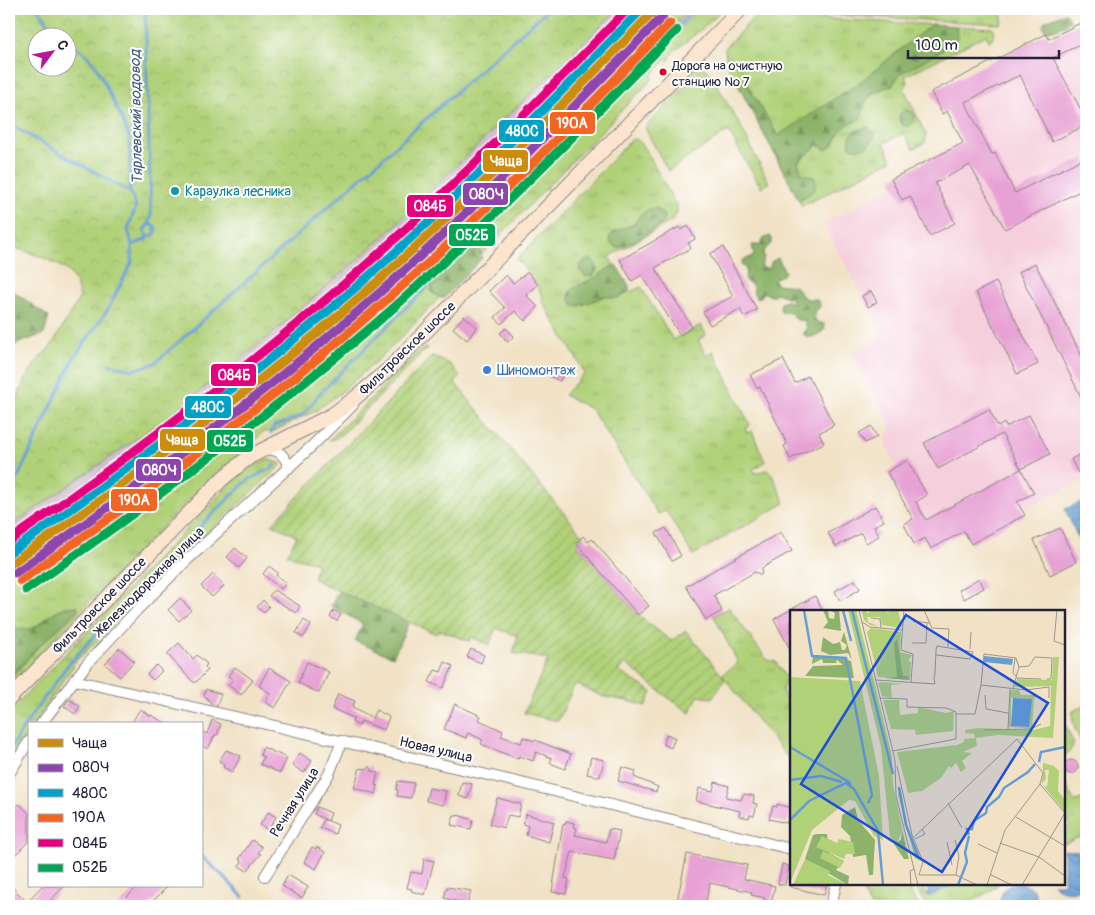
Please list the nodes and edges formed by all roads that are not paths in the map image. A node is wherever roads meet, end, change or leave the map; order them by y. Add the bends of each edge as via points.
1 (741, 9) edge
2 (372, 384) junction
3 (267, 449) junction
4 (289, 468) junction
5 (74, 680) junction
6 (9, 699) edge
7 (43, 722) edge
8 (342, 741) junction
9 (28, 743) edge
10 (9, 774) edge
11 (790, 849) edge
12 (265, 876) dead end
13 (836, 885) edge
14 (832, 906) edge

1 - 2 main road, Фильтровское шоссе
2 - 3 main road, Фильтровское шоссе via 332,415
2 - 4 street, Железнодорожная улица
3 - 4 street via 283,455
3 - 6 main road, Фильтровское шоссе via 249,457 223,478
4 - 5 street, Железнодорожная улица via 186,561
5 - 7 street, Железнодорожная улица
5 - 8 street, Новая улица
8 - 11 street, Новая улица
8 - 12 street, Речная улица via 329,774
9 - 10 street
13 - 14 street

